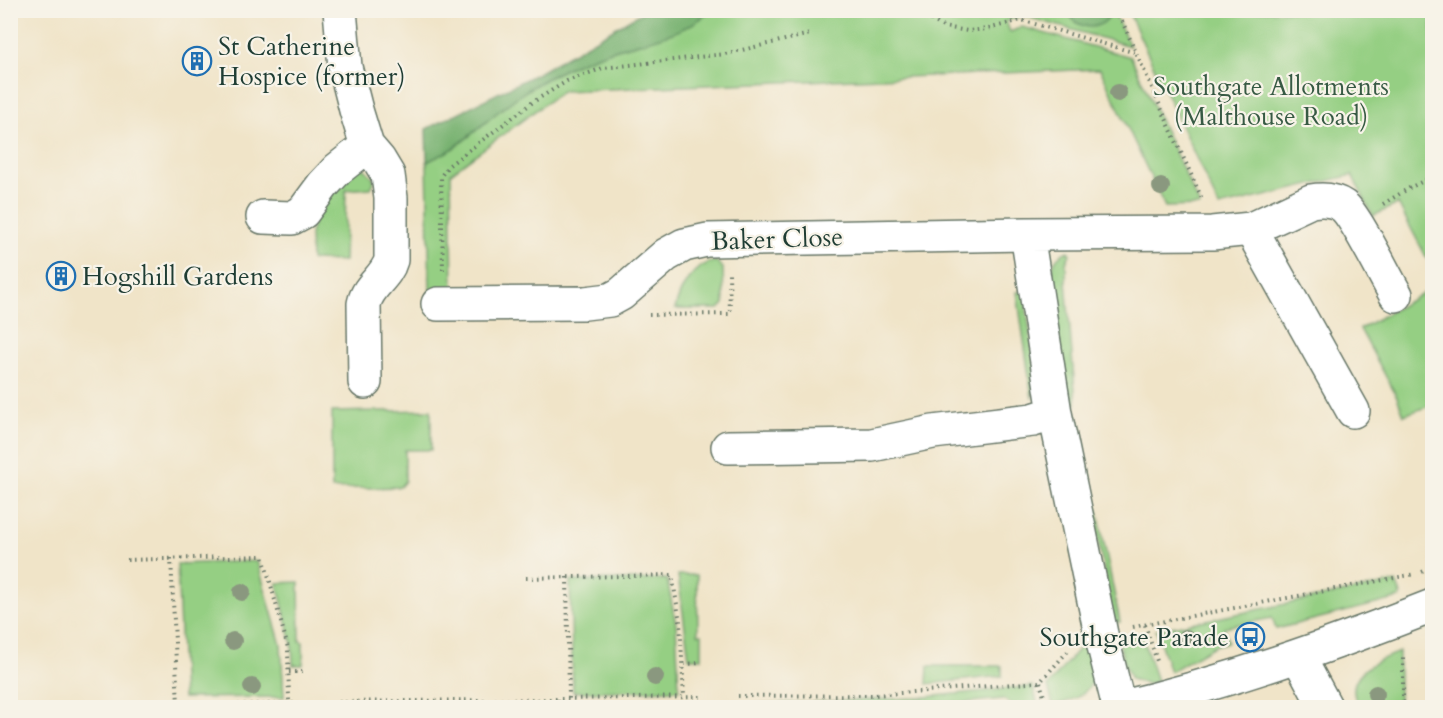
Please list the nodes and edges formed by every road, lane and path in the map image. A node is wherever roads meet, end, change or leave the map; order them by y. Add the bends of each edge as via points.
1 (339, 10) edge
2 (916, 10) edge
3 (1117, 10) edge
4 (810, 34) dead end
5 (1137, 53) junction
6 (367, 146) junction
7 (1432, 177) edge
8 (263, 217) dead end
9 (1353, 219) junction
10 (1251, 229) junction
11 (1212, 233) junction
12 (1027, 234) junction
13 (728, 238) junction
14 (1396, 295) dead end
15 (610, 300) junction
16 (440, 304) joint
17 (365, 382) dead end
18 (1353, 411) dead end
19 (1055, 413) junction
20 (728, 447) dead end
21 (171, 558) junction
22 (127, 560) dead end
23 (567, 577) junction
24 (526, 578) dead end
25 (1432, 606) edge
26 (1403, 652) dead end
27 (1298, 656) junction
28 (702, 663) dead end
29 (684, 664) junction
30 (289, 672) junction
31 (304, 672) dead end
32 (1040, 682) dead end
33 (684, 697) junction
34 (703, 697) dead end
35 (558, 699) junction
36 (569, 699) junction
37 (289, 702) junction
38 (339, 702) dead end
39 (304, 703) dead end
40 (178, 705) junction
41 (128, 707) edge
42 (1119, 707) edge
43 (112, 708) edge
44 (558, 708) edge
45 (1047, 708) edge
46 (1326, 708) edge
47 (1403, 708) edge

1 - 6 street via 345,67
2 - 5 path via 944,27 968,31 1021,20
3 - 5 path
4 - 16 path via 724,54 603,68 567,81 533,102 448,166 441,176
5 - 11 path via 1206,206
6 - 8 street via 338,169 303,212 292,218
6 - 17 street via 388,175 391,250 388,270 371,287 364,304
7 - 9 path
9 - 10 street, Baker Close via 1342,205 1322,199
9 - 14 street
10 - 11 street, Baker Close
10 - 18 street
11 - 12 street, Baker Close
12 - 13 street, Baker Close
12 - 19 street
13 - 15 street, Baker Close via 684,245
13 - 15 path via 730,314 624,315
15 - 16 street, Baker Close
19 - 20 street via 1033,420 933,432 872,445
19 - 42 street
21 - 22 path
21 - 30 path via 263,556 288,648
21 - 40 path
23 - 24 path
23 - 29 path via 672,575
23 - 36 path
25 - 27 street
26 - 47 path
27 - 42 street
27 - 46 street
28 - 29 path
29 - 33 path
30 - 31 path
30 - 37 path
32 - 45 path
33 - 34 path
33 - 36 path
35 - 36 path
35 - 38 path
35 - 44 path
37 - 39 path
37 - 40 path
40 - 41 path
41 - 43 path

